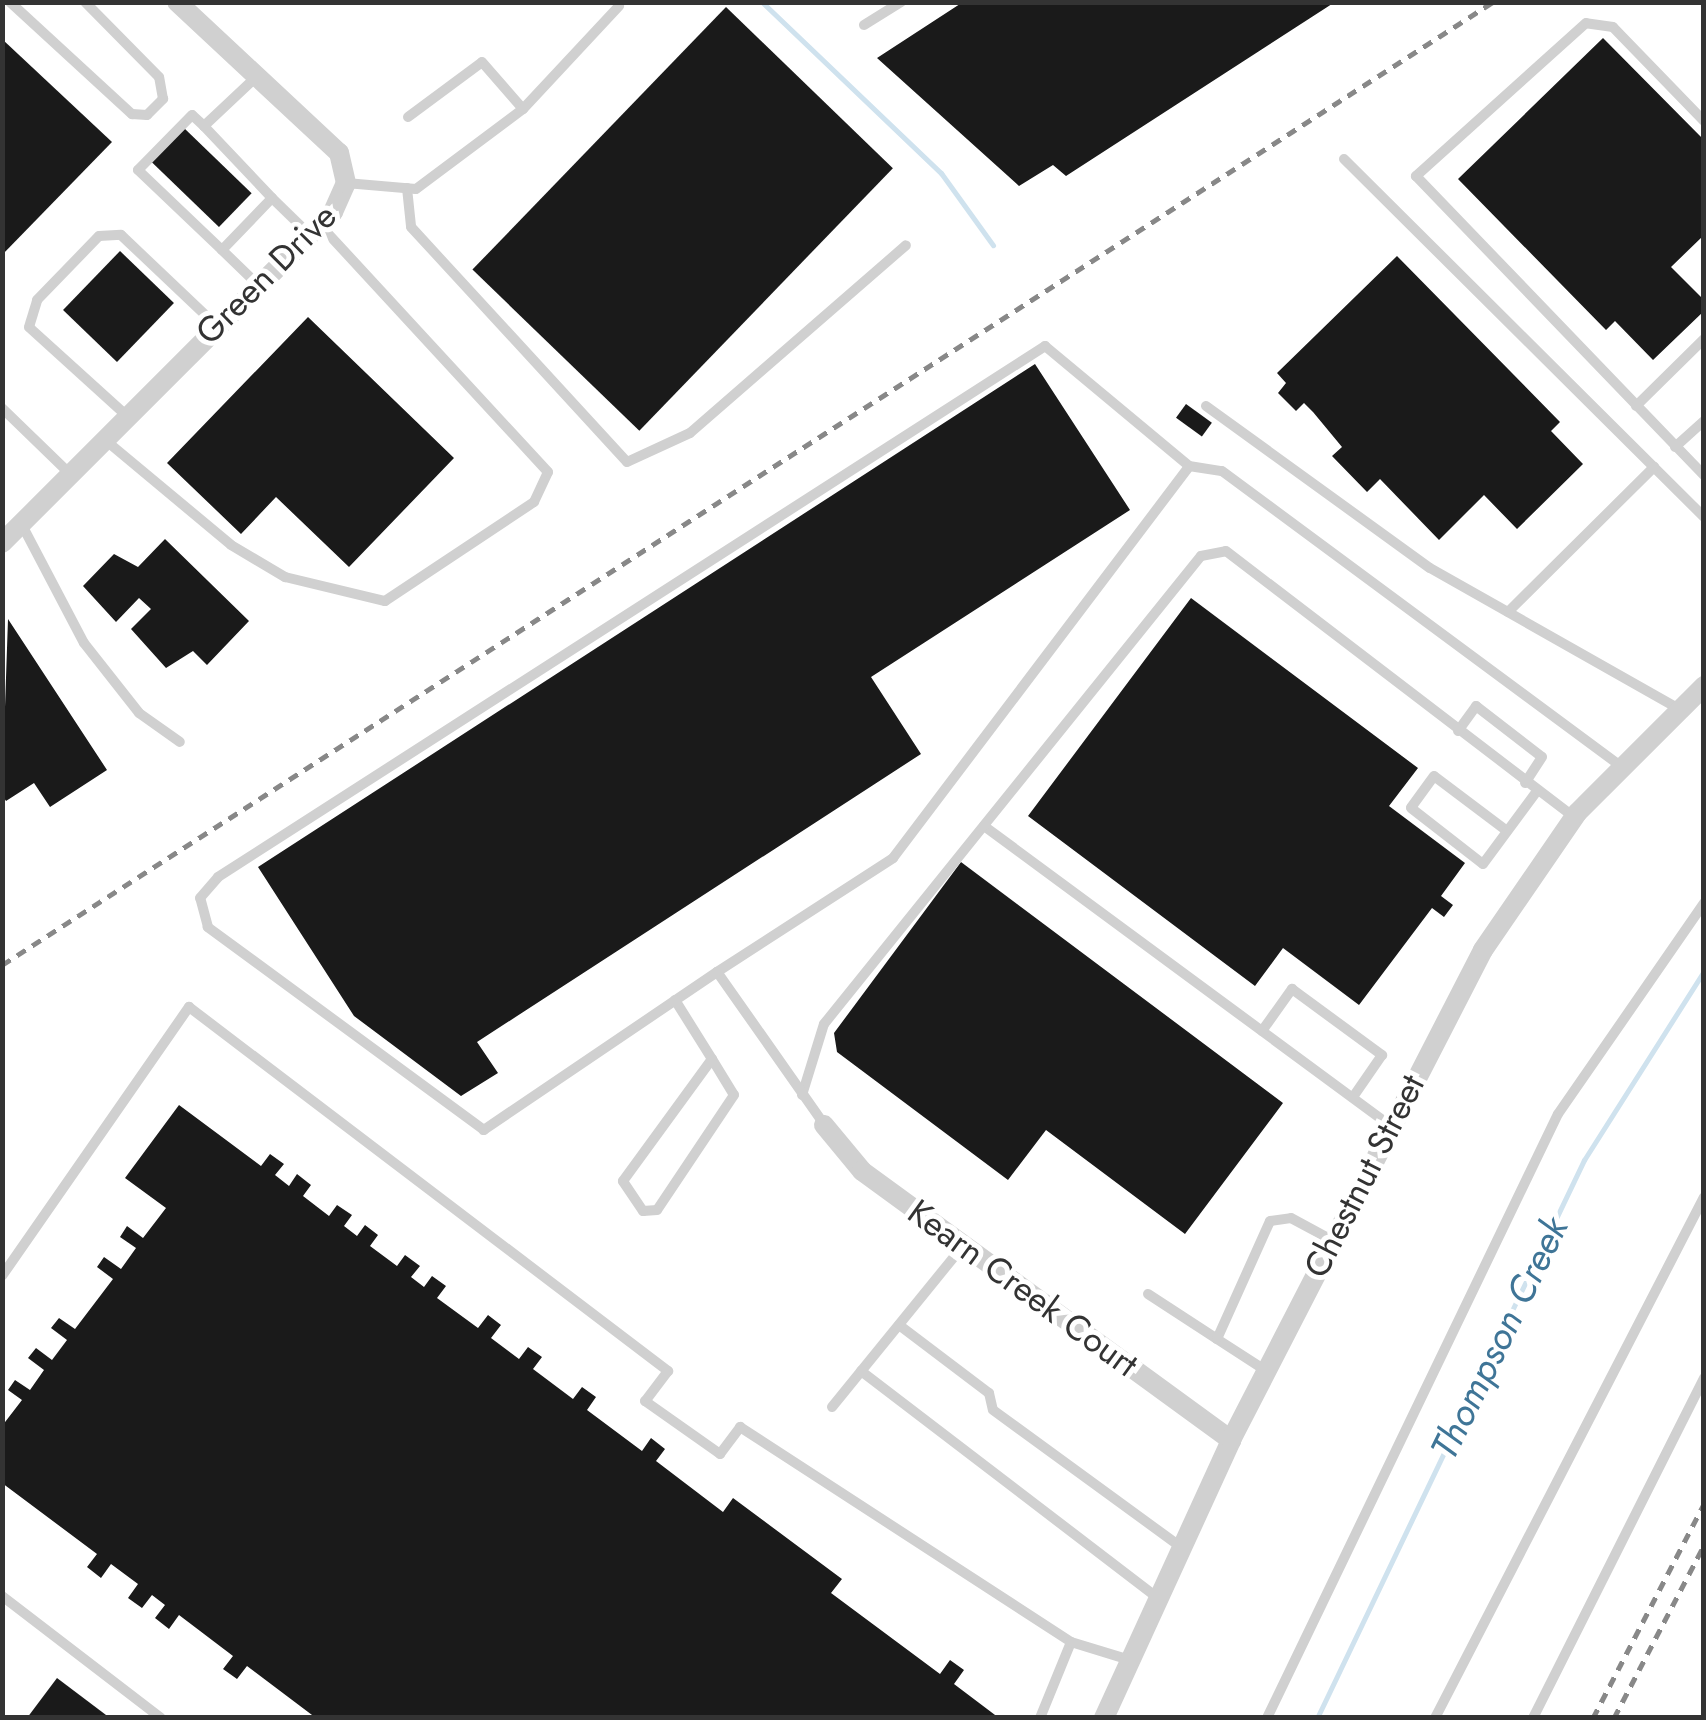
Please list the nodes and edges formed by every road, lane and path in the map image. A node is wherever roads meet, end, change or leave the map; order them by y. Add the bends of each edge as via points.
1 (10, 2) edge
2 (85, 2) edge
3 (177, 2) edge
4 (901, 2) edge
5 (619, 6) dead end
6 (864, 25) dead end
7 (254, 79) junction
8 (523, 109) junction
9 (408, 117) dead end
10 (1704, 121) edge
11 (204, 126) junction
12 (1344, 160) dead end
13 (346, 183) junction
14 (406, 188) junction
15 (272, 198) junction
16 (315, 230) junction
17 (906, 245) dead end
18 (222, 250) junction
19 (256, 283) junction
20 (216, 324) junction
21 (1704, 339) edge
22 (1206, 406) dead end
23 (1636, 406) junction
24 (2, 408) edge
25 (126, 416) junction
26 (1704, 421) edge
27 (104, 439) junction
28 (1675, 446) junction
29 (1189, 466) junction
30 (1654, 468) junction
31 (70, 474) junction
32 (1704, 476) edge
33 (1704, 517) edge
34 (21, 524) junction
35 (2, 543) edge
36 (1508, 612) junction
37 (1704, 686) edge
38 (1680, 709) junction
39 (1458, 731) junction
40 (180, 742) dead end
41 (1623, 767) junction
42 (1525, 783) junction
43 (1537, 791) junction
44 (1575, 818) junction
45 (984, 826) junction
46 (1507, 831) junction
47 (1704, 903) edge
48 (717, 972) junction
49 (675, 1000) junction
50 (1262, 1030) junction
51 (712, 1059) junction
52 (802, 1095) junction
53 (1353, 1097) junction
54 (1388, 1124) junction
55 (824, 1125) joint
56 (1704, 1197) edge
57 (1330, 1239) junction
58 (964, 1245) junction
59 (2, 1276) edge
60 (1148, 1294) dead end
61 (899, 1325) junction
62 (1217, 1339) junction
63 (862, 1371) junction
64 (1268, 1372) junction
65 (1704, 1378) edge
66 (832, 1407) dead end
67 (1231, 1440) junction
68 (1182, 1548) junction
69 (2, 1596) edge
70 (1158, 1599) junction
71 (1071, 1642) junction
72 (1130, 1660) junction
73 (161, 1718) edge
74 (1040, 1718) edge
75 (1104, 1718) edge
76 (1267, 1718) edge
77 (1435, 1718) edge
78 (1533, 1718) edge

1 - 2 lane via 132,114 147,115 163,99 158,77
3 - 7 street, Green Drive
4 - 6 lane
5 - 8 lane
7 - 11 lane
7 - 13 street, Green Drive via 339,153
8 - 9 lane via 482,62
8 - 14 lane
10 - 23 lane via 1613,28 1586,24 1416,176
11 - 15 lane
11 - 18 lane via 192,114 138,170
12 - 30 lane
13 - 14 lane
13 - 16 street, Green Drive
14 - 17 lane via 411,227 626,462 690,433
15 - 16 lane
15 - 18 lane
16 - 19 street, Green Drive
16 - 27 lane via 548,472 534,502 385,601 272,569 231,545
18 - 19 lane
19 - 20 street, Green Drive
20 - 25 street, Green Drive
20 - 25 lane via 120,235 100,236 37,300 30,327
21 - 23 lane
22 - 36 lane via 1430,568
23 - 28 lane
24 - 31 lane
25 - 27 street, Green Drive
26 - 28 lane
27 - 31 street, Green Drive
28 - 32 lane
29 - 41 lane via 1222,471
29 - 48 lane via 893,858
29 - 49 lane via 1045,346 218,877 200,898 208,927 484,1130
30 - 33 lane
30 - 36 lane
31 - 34 street, Green Drive
34 - 35 street, Green Drive
34 - 40 lane via 84,643 139,713
36 - 38 lane
37 - 38 street, Chestnut Street
38 - 41 street, Chestnut Street
39 - 42 lane
39 - 42 lane via 1476,706 1542,757
39 - 45 lane via 1226,550 1202,556
41 - 44 street, Chestnut Street
42 - 43 lane
43 - 44 lane
43 - 46 lane
44 - 54 street, Chestnut Street via 1484,950
45 - 50 lane
45 - 52 lane via 824,1024
46 - 46 lane via 1434,776 1411,808 1483,864
47 - 76 lane via 1558,1114
48 - 49 lane
48 - 52 lane
49 - 51 lane
50 - 53 lane
50 - 53 lane via 1292,989 1382,1055
51 - 51 lane via 623,1181 643,1212 657,1210 727,1113 734,1095
52 - 55 lane
53 - 54 lane
54 - 57 street, Chestnut Street
55 - 58 street, Kearn Creek Court via 862,1171
56 - 77 lane
57 - 62 lane via 1291,1218 1270,1221
57 - 64 street, Chestnut Street
58 - 61 lane
58 - 67 street, Kearn Creek Court
59 - 71 lane via 188,1007 668,1371 645,1401 720,1454 740,1428
60 - 62 lane
61 - 63 lane
61 - 68 lane via 989,1392 992,1410
62 - 64 lane
63 - 66 lane
63 - 70 lane
64 - 67 street, Chestnut Street
65 - 78 lane
67 - 68 street, Chestnut Street
68 - 70 street, Chestnut Street
69 - 73 lane
70 - 72 street, Chestnut Street
71 - 72 lane
71 - 74 lane
72 - 75 street, Chestnut Street

